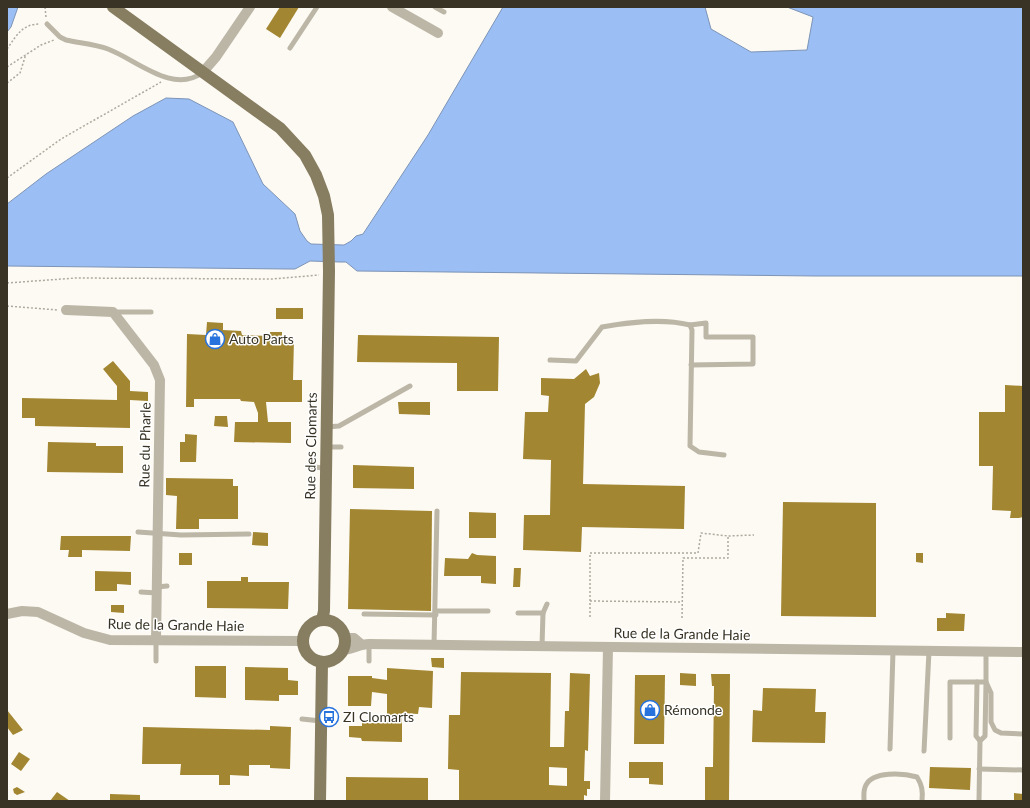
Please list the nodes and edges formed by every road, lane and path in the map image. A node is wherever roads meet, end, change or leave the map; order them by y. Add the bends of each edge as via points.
1 (45, 7) edge
2 (113, 7) edge
3 (250, 7) edge
4 (318, 7) edge
5 (392, 7) edge
6 (435, 7) edge
7 (444, 12) dead end
8 (47, 24) junction
9 (438, 33) dead end
10 (60, 37) junction
11 (290, 48) dead end
12 (7, 49) edge
13 (26, 54) junction
14 (7, 67) edge
15 (203, 72) junction
16 (168, 79) junction
17 (7, 83) edge
18 (7, 178) edge
19 (324, 273) junction
20 (7, 283) edge
21 (7, 306) edge
22 (66, 310) joint
23 (113, 312) junction
24 (150, 312) dead end
25 (690, 325) junction
26 (550, 360) dead end
27 (691, 365) junction
28 (410, 386) dead end
29 (326, 427) junction
30 (326, 447) junction
31 (341, 447) dead end
32 (724, 454) dead end
33 (312, 467) dead end
34 (325, 468) junction
35 (437, 511) dead end
36 (138, 532) dead end
37 (158, 533) junction
38 (249, 534) dead end
39 (754, 535) dead end
40 (728, 536) junction
41 (683, 553) junction
42 (683, 558) junction
43 (160, 589) junction
44 (141, 592) dead end
45 (590, 601) junction
46 (682, 602) junction
47 (547, 604) dead end
48 (488, 611) dead end
49 (436, 613) junction
50 (518, 613) dead end
51 (543, 613) junction
52 (7, 614) edge
53 (364, 614) dead end
54 (590, 618) dead end
55 (682, 618) dead end
56 (322, 620) junction
57 (345, 638) junction
58 (156, 640) junction
59 (303, 641) junction
60 (365, 644) junction
61 (434, 645) junction
62 (542, 646) junction
63 (608, 647) junction
64 (343, 650) junction
65 (893, 651) junction
66 (929, 651) junction
67 (986, 652) junction
68 (1023, 652) edge
69 (156, 661) dead end
70 (369, 661) dead end
71 (322, 662) junction
72 (977, 682) junction
73 (986, 682) junction
74 (302, 719) dead end
75 (321, 720) junction
76 (1023, 734) edge
77 (950, 738) dead end
78 (980, 742) junction
79 (890, 749) dead end
80 (924, 750) dead end
81 (979, 769) junction
82 (1023, 770) edge
83 (320, 801) edge
84 (605, 801) edge
85 (864, 801) edge
86 (922, 801) edge
87 (979, 801) edge

1 - 8 path
2 - 15 main road, Rue des Clomarts
3 - 15 street
4 - 11 lane
5 - 9 street
6 - 7 lane
8 - 10 lane
8 - 12 path via 30,24 19,32
10 - 13 path
10 - 16 lane via 107,48
13 - 14 path
13 - 17 path via 20,73
15 - 16 lane via 188,80
15 - 19 main road, Rue des Clomarts via 280,128 305,155 316,175 328,215
16 - 18 path via 62,139
19 - 20 path via 272,279 76,278
19 - 29 main road, Rue des Clomarts
21 - 22 path
22 - 23 street
23 - 24 lane
23 - 37 street, Rue du Pharle via 154,365 160,380
25 - 26 lane via 680,322 628,322 602,327 576,360
25 - 27 lane
25 - 27 lane via 706,323 706,337 753,337 753,364
27 - 32 lane via 690,446 699,452
28 - 29 lane via 339,426
29 - 30 main road, Rue des Clomarts
30 - 31 lane
30 - 34 main road, Rue des Clomarts
33 - 34 lane
34 - 56 main road, Rue des Clomarts
35 - 49 lane
36 - 37 lane
37 - 38 lane
37 - 43 street, Rue du Pharle
39 - 40 path
40 - 41 path via 701,533 698,553
40 - 42 path via 728,558
41 - 42 path
41 - 45 path via 590,553
42 - 46 path
43 - 44 lane
43 - 58 street, Rue du Pharle
45 - 46 path
45 - 54 path
46 - 55 path
47 - 51 lane
48 - 49 lane
49 - 53 lane
49 - 61 lane
50 - 51 lane
51 - 62 lane
52 - 58 street, Rue de la Grande Haie via 22,611 38,612 110,640
56 - 57 main road via 329,620 339,627
56 - 59 main road via 316,621 306,629
57 - 60 street via 354,638
57 - 64 main road
58 - 59 street, Rue de la Grande Haie
58 - 69 lane
59 - 71 main road via 306,653
60 - 61 street, Rue de la Grande Haie
60 - 64 street, Rue de la Grande Haie
60 - 70 lane
61 - 62 street, Rue de la Grande Haie
62 - 63 street, Rue de la Grande Haie
63 - 65 street, Rue de la Grande Haie
63 - 84 street
64 - 71 main road via 334,659
65 - 66 street, Rue de la Grande Haie
65 - 79 lane
66 - 67 street, Rue de la Grande Haie
66 - 80 lane
67 - 68 street, Rue de la Grande Haie
67 - 73 lane
71 - 75 main road
72 - 73 lane
72 - 77 lane via 950,682
72 - 78 lane via 976,736
73 - 76 lane via 991,693 991,722 995,730 1001,733
73 - 78 lane via 985,736
74 - 75 lane
75 - 83 main road
78 - 81 lane
81 - 82 lane
81 - 87 lane
85 - 86 lane via 865,788 872,779 880,776 911,775 917,777 923,790

